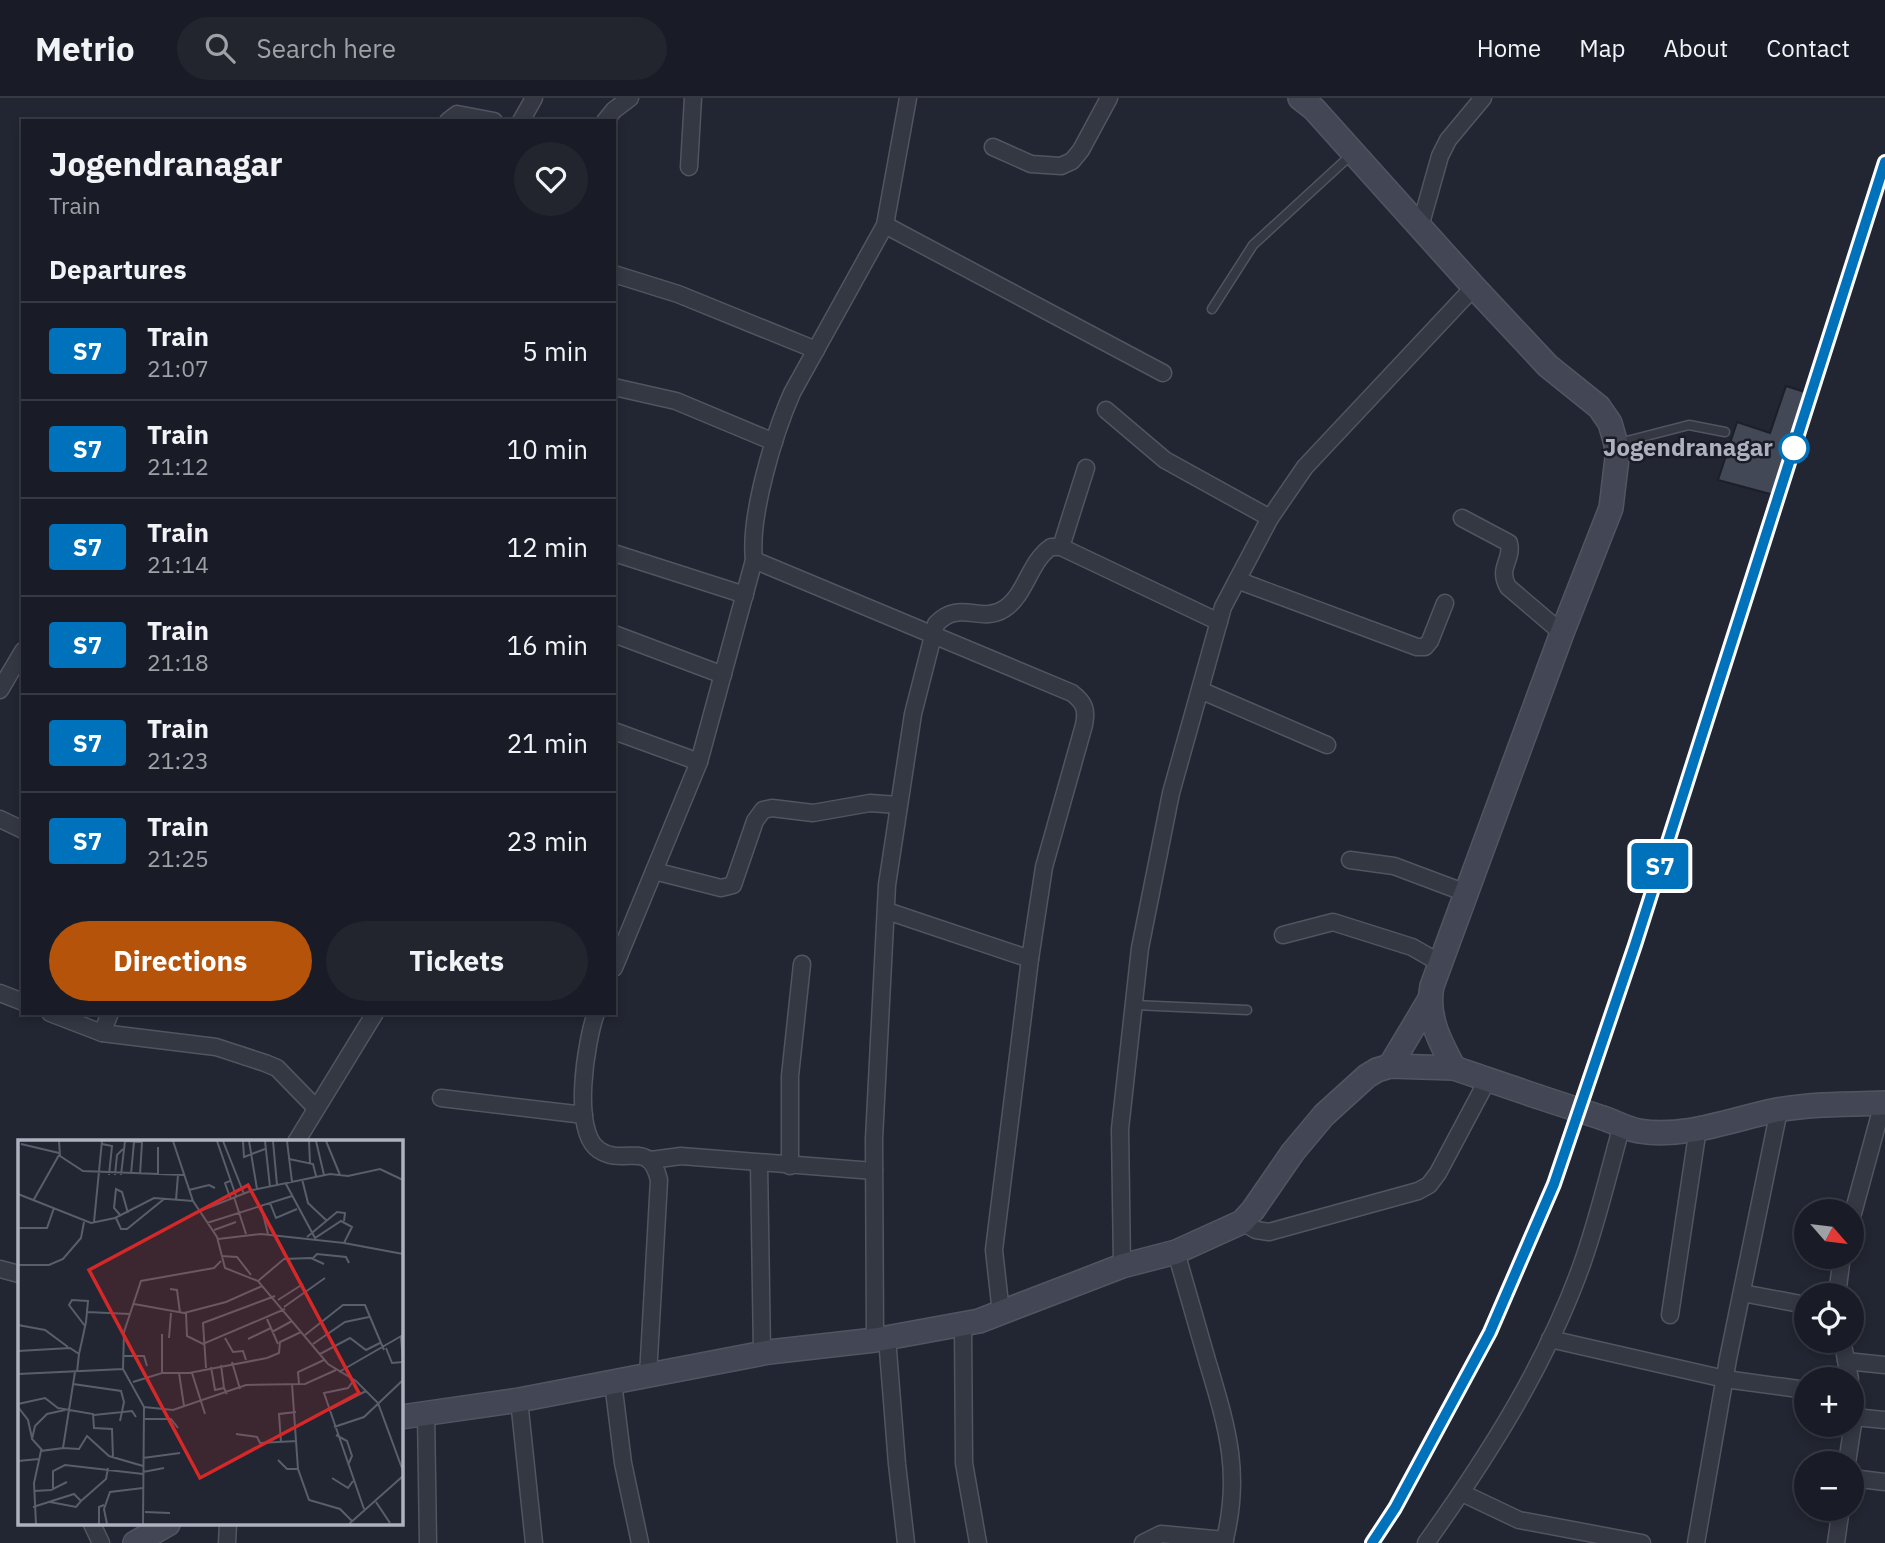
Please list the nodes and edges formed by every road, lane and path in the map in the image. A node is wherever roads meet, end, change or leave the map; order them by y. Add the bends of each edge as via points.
1 (534, 98) edge
2 (630, 98) edge
3 (693, 98) edge
4 (908, 98) edge
5 (1109, 98) edge
6 (1300, 98) edge
7 (1483, 98) edge
8 (451, 119) edge
9 (483, 119) edge
10 (524, 119) edge
11 (607, 119) edge
12 (993, 147) dead end
13 (1353, 153) junction
14 (689, 167) dead end
15 (885, 225) junction
16 (1420, 227) junction
17 (616, 275) edge
18 (1474, 287) junction
19 (1212, 310) dead end
20 (817, 350) junction
21 (1163, 373) dead end
22 (616, 387) edge
23 (1106, 410) dead end
24 (1725, 432) dead end
25 (774, 442) junction
26 (1616, 444) junction
27 (1086, 468) dead end
28 (1270, 518) junction
29 (1462, 518) dead end
30 (1061, 547) junction
31 (616, 554) edge
32 (754, 560) junction
33 (1237, 580) junction
34 (745, 595) junction
35 (1445, 603) dead end
36 (1219, 622) junction
37 (1562, 633) junction
38 (616, 635) edge
39 (933, 635) junction
40 (21, 654) edge
41 (723, 675) junction
42 (0, 690) edge
43 (1200, 690) junction
44 (616, 731) edge
45 (1327, 745) dead end
46 (699, 762) junction
47 (898, 805) junction
48 (0, 819) edge
49 (21, 829) edge
50 (1350, 860) dead end
51 (654, 871) junction
52 (1466, 893) junction
53 (887, 911) junction
54 (1283, 935) dead end
55 (1030, 959) junction
56 (616, 963) edge
57 (1440, 963) junction
58 (802, 964) dead end
59 (0, 993) edge
60 (1430, 999) junction
61 (21, 1001) edge
62 (1134, 1004) junction
63 (1247, 1010) dead end
64 (55, 1015) edge
65 (109, 1015) edge
66 (374, 1015) edge
67 (596, 1015) edge
68 (102, 1033) junction
69 (1390, 1066) junction
70 (1454, 1068) junction
71 (1488, 1079) junction
72 (441, 1098) dead end
73 (1884, 1103) edge
74 (316, 1108) junction
75 (1779, 1110) junction
76 (584, 1115) junction
77 (1613, 1122) junction
78 (1698, 1128) junction
79 (297, 1140) edge
80 (651, 1160) junction
81 (760, 1163) junction
82 (790, 1166) junction
83 (874, 1171) junction
84 (1857, 1199) edge
85 (1242, 1222) junction
86 (1176, 1252) junction
87 (1122, 1266) junction
88 (0, 1269) edge
89 (18, 1274) edge
90 (1742, 1293) junction
91 (1794, 1304) edge
92 (1001, 1313) junction
93 (1670, 1315) dead end
94 (962, 1325) junction
95 (881, 1339) junction
96 (1550, 1339) junction
97 (762, 1353) junction
98 (1844, 1353) edge
99 (1846, 1361) junction
100 (1885, 1365) edge
101 (1847, 1367) edge
102 (648, 1376) junction
103 (1725, 1379) junction
104 (613, 1382) junction
105 (1794, 1388) edge
106 (519, 1401) junction
107 (425, 1412) junction
108 (402, 1417) edge
109 (1864, 1418) edge
110 (1885, 1420) edge
111 (1864, 1479) edge
112 (1885, 1482) edge
113 (1462, 1493) junction
114 (1839, 1521) edge
115 (93, 1526) edge
116 (165, 1526) edge
117 (1225, 1541) edge
118 (101, 1543) edge
119 (135, 1543) edge
120 (428, 1543) edge
121 (534, 1543) edge
122 (640, 1543) edge
123 (906, 1543) edge
124 (978, 1543) edge
125 (1143, 1543) edge
126 (1426, 1543) edge
127 (1642, 1543) edge
128 (1696, 1543) edge
129 (1836, 1543) edge

1 - 10 street
2 - 11 street
3 - 14 street
4 - 15 street
5 - 12 street via 1081,150 1061,166 1031,164
6 - 13 main road
7 - 16 street via 1440,156
8 - 9 street via 457,114
13 - 16 main road
13 - 19 lane via 1253,246
15 - 20 street
15 - 21 street
16 - 18 main road
17 - 20 street via 678,294
18 - 26 main road via 1548,366 1599,407
18 - 28 street via 1305,467
20 - 25 street via 792,393
22 - 25 street via 676,401
23 - 28 street via 1165,460
24 - 26 lane via 1689,425
25 - 32 street via 752,546
26 - 37 main road via 1611,508
27 - 30 street
28 - 33 street
29 - 37 street via 1509,544 1503,568 1508,587
30 - 36 street
30 - 39 street via 1044,552 1004,610 992,614 953,611 936,624
31 - 34 street
32 - 34 street
32 - 39 street
33 - 35 street via 1417,647 1430,641
33 - 36 street
34 - 41 street
36 - 43 street
37 - 52 main road
38 - 41 street
39 - 47 street via 913,714
39 - 55 street via 1072,694 1084,705 1084,725 1044,867
40 - 42 street
41 - 46 street
43 - 45 street
43 - 62 street via 1171,793 1140,948
44 - 46 street
46 - 51 street
47 - 51 street via 870,803 813,813 763,810 733,885 721,888
47 - 53 street
48 - 49 street
50 - 52 street via 1394,866
51 - 56 street
52 - 57 main road
53 - 55 street
53 - 83 street
54 - 57 street via 1333,922 1412,947
55 - 92 street via 995,1241
57 - 60 main road
58 - 82 street via 790,1076
59 - 61 street
60 - 69 main road
60 - 70 main road via 1438,1037
62 - 63 lane
62 - 87 street via 1120,1129
64 - 68 street
65 - 68 street
66 - 74 street
67 - 76 street via 583,1083
68 - 74 street via 216,1047 265,1063 277,1068
69 - 70 main road
69 - 85 main road via 1367,1076 1324,1115
70 - 71 main road
71 - 77 main road, bridge
71 - 85 street via 1429,1185 1278,1230 1256,1230
72 - 76 street
73 - 75 main road
73 - 84 street
74 - 79 street
75 - 78 main road
75 - 90 street
76 - 80 street via 591,1144 599,1150
77 - 78 main road via 1663,1133
77 - 96 street via 1582,1263
78 - 93 street
80 - 81 street via 681,1156
80 - 102 street via 659,1180
81 - 82 street
81 - 97 street
82 - 83 street
83 - 95 street
85 - 86 main road
86 - 87 main road
86 - 117 street via 1231,1445 1232,1495
87 - 92 main road
88 - 89 street
90 - 91 street
90 - 103 street
92 - 94 main road
94 - 95 main road
94 - 124 street via 964,1462
95 - 97 main road
95 - 123 street
96 - 103 street
96 - 113 street via 1493,1446
97 - 102 main road
98 - 99 street
99 - 100 street
99 - 101 street
102 - 104 main road
103 - 105 street
103 - 128 street
104 - 106 main road
104 - 122 street via 623,1464
106 - 107 main road
106 - 121 street
107 - 108 main road
107 - 120 street
109 - 110 street
111 - 112 street
113 - 126 street
113 - 127 street via 1520,1520
114 - 129 street
115 - 118 street
116 - 119 main road
117 - 125 street via 1161,1534

